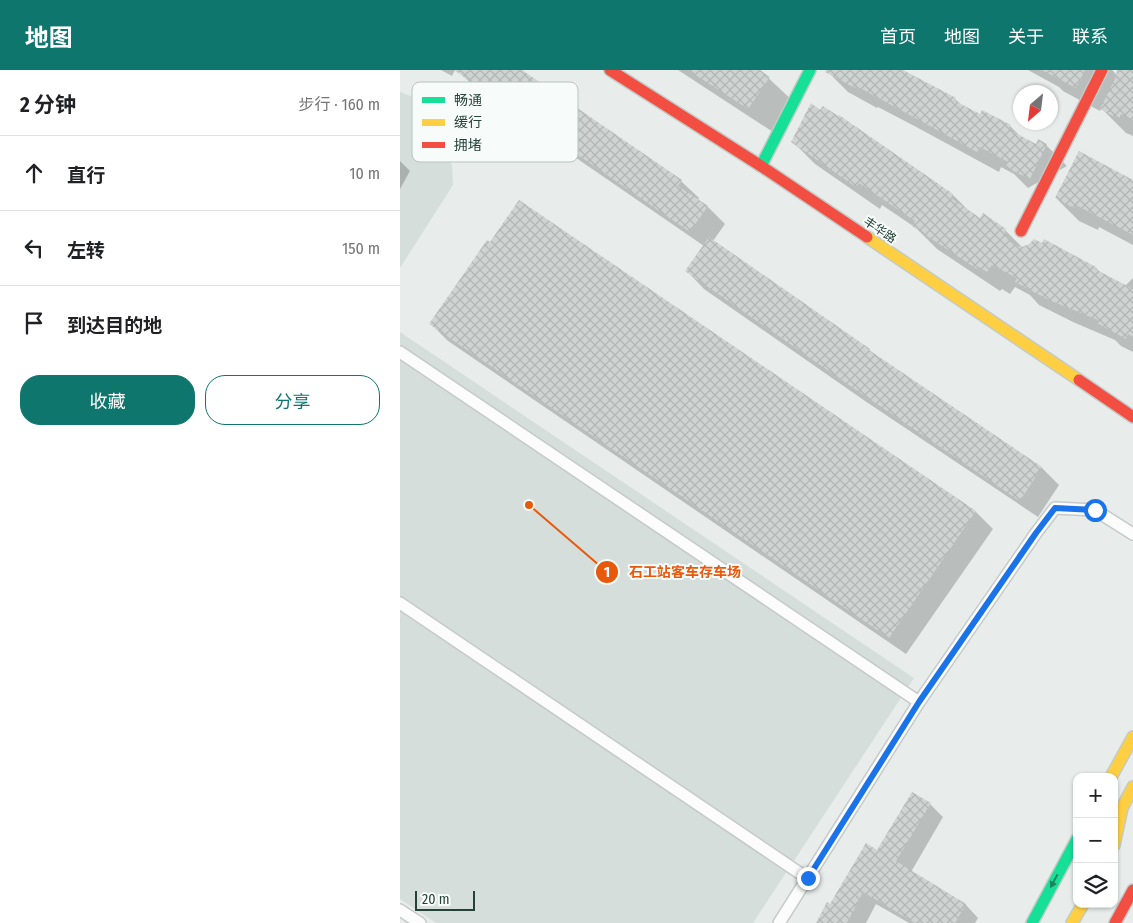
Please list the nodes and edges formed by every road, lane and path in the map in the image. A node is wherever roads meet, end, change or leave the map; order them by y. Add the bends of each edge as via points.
1 (610, 70) edge
2 (810, 70) edge
3 (1102, 70) edge
4 (761, 166) junction
5 (1021, 231) dead end
6 (400, 352) edge
7 (1133, 417) edge
8 (1133, 534) edge
9 (400, 602) edge
10 (919, 702) junction
11 (1133, 737) edge
12 (1113, 773) edge
13 (1133, 787) edge
14 (1118, 827) edge
15 (1131, 829) dead end
16 (1118, 842) edge
17 (1073, 846) edge
18 (808, 878) junction
19 (1133, 890) edge
20 (1081, 908) edge
21 (400, 910) edge
22 (420, 923) edge
23 (779, 923) edge
24 (1032, 923) edge
25 (1072, 923) edge
26 (1115, 923) edge

1 - 4 street, 丰华路
2 - 4 street
3 - 5 street
4 - 7 street, 丰华路
6 - 10 lane
8 - 10 lane via 1095,510 1055,508
9 - 18 lane
10 - 18 lane
11 - 12 street
13 - 14 street via 1122,808
15 - 16 street
17 -> 24 street
18 - 23 lane
19 - 26 street
20 - 25 street
21 - 22 lane

